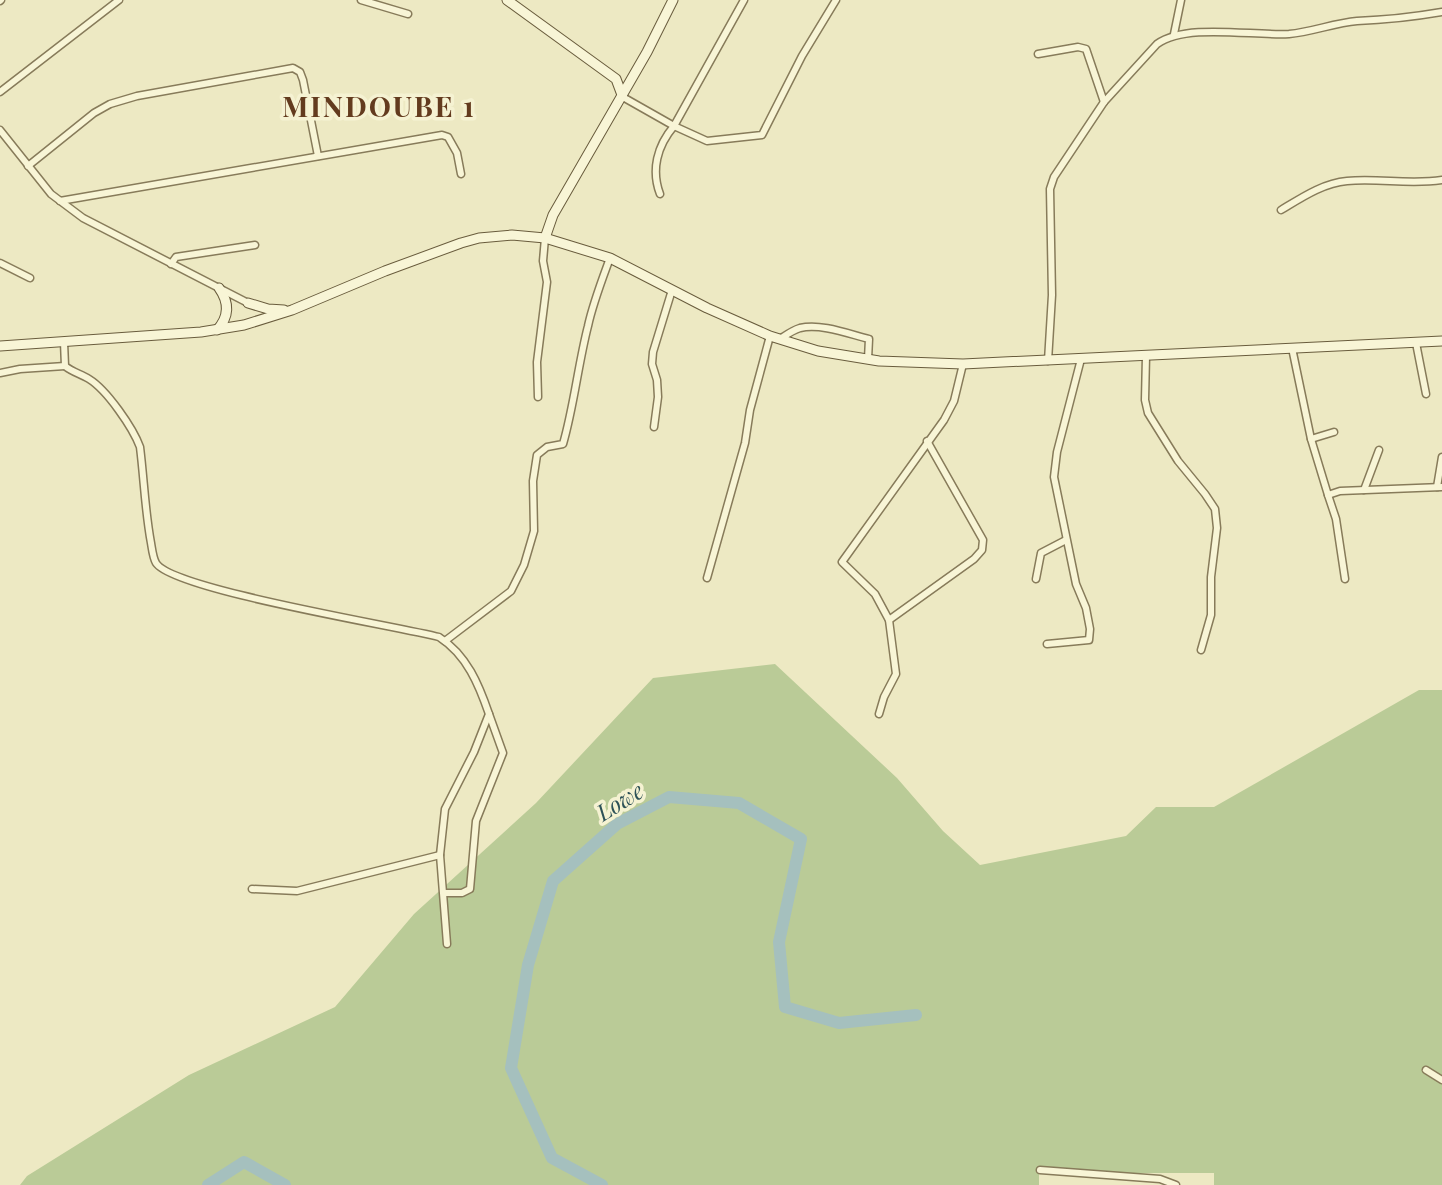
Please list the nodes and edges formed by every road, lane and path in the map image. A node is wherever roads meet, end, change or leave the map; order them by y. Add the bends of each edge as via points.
1 (119, 0) edge
2 (361, 0) edge
3 (508, 0) edge
4 (673, 0) edge
5 (744, 0) edge
6 (836, 0) edge
7 (1181, 0) edge
8 (1442, 12) edge
9 (408, 14) dead end
10 (1174, 34) junction
11 (1038, 54) dead end
12 (633, 76) junction
13 (616, 79) junction
14 (0, 92) edge
15 (621, 95) junction
16 (1104, 102) junction
17 (674, 126) junction
18 (0, 130) edge
19 (318, 156) junction
20 (28, 166) junction
21 (461, 174) dead end
22 (1442, 180) edge
23 (660, 194) dead end
24 (60, 201) junction
25 (1281, 210) dead end
26 (545, 238) junction
27 (255, 245) dead end
28 (610, 258) junction
29 (0, 263) edge
30 (171, 264) junction
31 (30, 278) dead end
32 (219, 288) junction
33 (672, 290) junction
34 (248, 303) junction
35 (292, 310) junction
36 (252, 323) junction
37 (217, 330) junction
38 (770, 336) junction
39 (780, 339) junction
40 (1442, 341) edge
41 (64, 342) junction
42 (1416, 343) junction
43 (0, 346) edge
44 (1292, 348) junction
45 (1146, 356) junction
46 (868, 359) junction
47 (1081, 359) junction
48 (1048, 361) junction
49 (963, 364) junction
50 (65, 366) junction
51 (0, 373) edge
52 (1426, 394) dead end
53 (538, 397) dead end
54 (654, 427) dead end
55 (1334, 432) dead end
56 (1311, 439) junction
57 (928, 441) junction
58 (1379, 450) dead end
59 (1442, 457) edge
60 (1440, 487) edge
61 (1364, 491) junction
62 (1328, 495) junction
63 (1066, 540) junction
64 (707, 578) dead end
65 (1036, 579) dead end
66 (1345, 579) dead end
67 (889, 620) junction
68 (445, 640) junction
69 (1048, 644) dead end
70 (1200, 650) dead end
71 (489, 715) junction
72 (879, 715) dead end
73 (440, 855) junction
74 (252, 889) dead end
75 (444, 893) junction
76 (447, 944) dead end
77 (1426, 1070) dead end
78 (1442, 1080) edge
79 (1040, 1170) dead end
80 (1175, 1185) edge

1 - 14 street
2 - 9 street
3 - 13 street
4 - 12 street
5 - 17 street
6 - 17 street via 762,135 712,142
7 - 10 street
8 - 10 street via 1356,21 1292,34
10 - 16 street via 1157,44
11 - 16 street via 1086,49
12 - 13 street
12 - 15 street
13 - 15 street
15 - 17 street
15 - 26 street
16 - 48 street via 1050,190
17 - 23 street via 655,164
18 - 20 street
19 - 20 street via 303,80 293,68 110,104
19 - 21 street via 442,135 454,144
19 - 24 street
20 - 24 street
22 - 25 street via 1329,184
24 - 30 street
26 - 28 street
26 - 35 street via 497,236 461,243
26 - 53 street via 547,282 537,362
27 - 30 street via 187,254
28 - 33 street
28 - 68 street via 588,325 563,444 537,455 534,531 524,565 511,591
29 - 31 street
30 - 32 street
32 - 34 street
32 - 37 street via 228,308
33 - 38 street
33 - 54 street via 653,352 658,397
34 - 35 street
34 - 36 street via 254,315
35 - 36 street
36 - 37 street
37 - 41 street
38 - 39 street
38 - 64 street
39 - 46 street
39 - 46 street via 802,327 844,333 869,339
40 - 42 street
41 - 43 street
41 - 50 street
42 - 44 street
42 - 52 street
44 - 45 street
44 - 56 street
45 - 47 street
45 - 70 street via 1148,413 1214,509 1217,528 1211,615
46 - 49 street
47 - 48 street
47 - 63 street via 1054,477
48 - 49 street
49 - 57 street via 954,401
50 - 51 street
50 - 68 street via 90,380 137,438 149,535 159,567 256,599
55 - 56 street
56 - 62 street
57 - 67 street via 842,562 875,594
57 - 67 street via 983,540 982,550
58 - 61 street
59 - 60 street
60 - 61 street
61 - 62 street
62 - 66 street
63 - 65 street via 1041,553
63 - 69 street via 1090,629 1088,640
67 - 72 street via 896,674
68 - 71 street via 471,671
71 - 73 street via 445,809
71 - 75 street via 503,753 476,821 470,888 462,894
73 - 74 street via 298,891
73 - 75 street
75 - 76 street
77 - 78 street
79 - 80 street via 1160,1179

